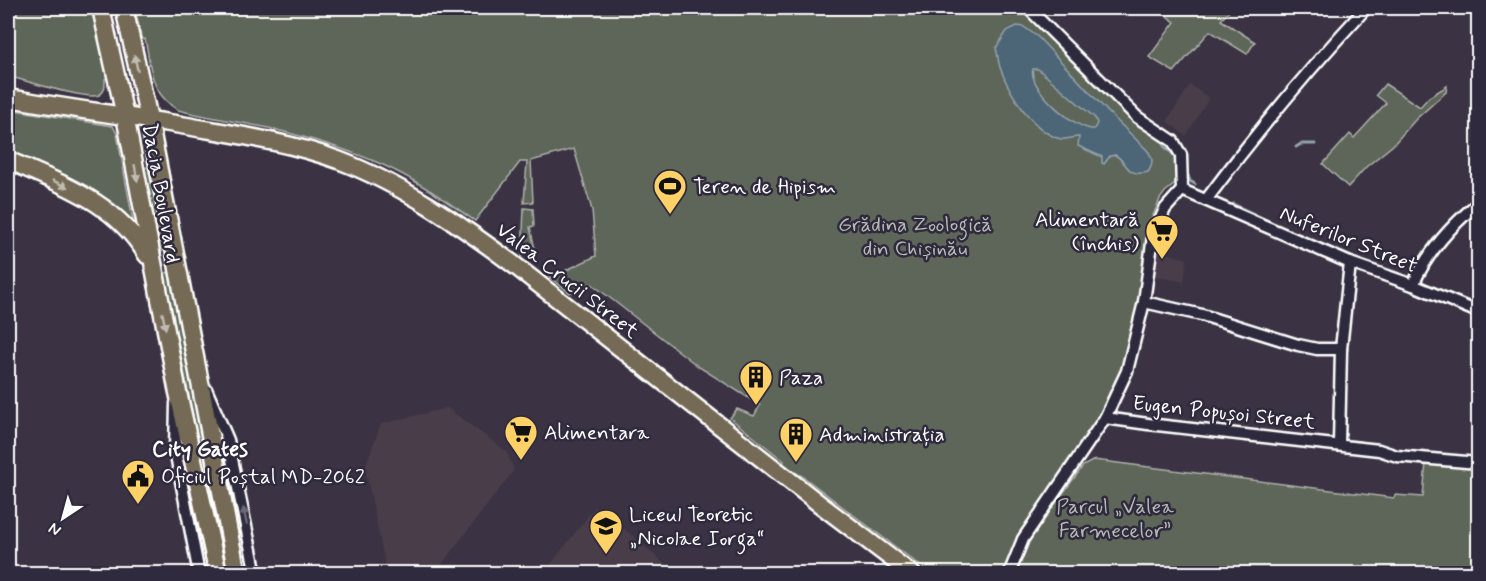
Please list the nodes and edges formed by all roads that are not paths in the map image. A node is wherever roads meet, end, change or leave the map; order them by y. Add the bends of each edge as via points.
1 (101, 8) edge
2 (124, 8) edge
3 (1028, 8) edge
4 (1366, 8) edge
5 (8, 98) edge
6 (125, 116) junction
7 (149, 119) junction
8 (8, 159) edge
9 (1182, 190) junction
10 (1206, 200) junction
11 (1479, 203) edge
12 (176, 261) junction
13 (152, 263) junction
14 (1350, 263) junction
15 (1413, 285) junction
16 (1144, 302) junction
17 (1479, 312) edge
18 (1341, 349) junction
19 (200, 376) junction
20 (177, 388) junction
21 (1105, 418) junction
22 (1339, 445) junction
23 (1479, 463) edge
24 (199, 573) edge
25 (218, 573) edge
26 (237, 573) edge
27 (256, 573) edge
28 (912, 573) edge
29 (1009, 573) edge

1 - 6 main road, Dacia Boulevard
7 -> 2 main road, Dacia Boulevard
3 - 9 street via 1137,117 1173,141 1181,155
4 - 10 street via 1259,130
5 - 6 main road, Valea Crucii Street
6 - 7 main road, Valea Crucii Street
6 -> 13 main road, Dacia Boulevard
7 - 12 main road, Dacia Boulevard
7 - 28 main road, Valea Crucii Street via 291,145 338,160 405,191 482,240
8 -> 13 main road via 107,209 131,231
9 - 10 street, Nuferilor Street
9 - 16 street via 1165,209 1153,236
10 - 14 street, Nuferilor Street
11 - 15 street via 1448,231
12 - 13 main road
12 - 19 main road, Dacia Boulevard
13 -> 20 main road, Dacia Boulevard
14 - 15 street, Nuferilor Street
14 - 18 street
15 - 17 street, Nuferilor Street
16 - 18 street via 1202,315 1298,345
16 - 21 street via 1127,370
18 - 22 street
19 - 26 main road, Dacia Boulevard
27 -> 19 street, Dacia Boulevard via 228,440
20 - 24 street, Dacia Boulevard via 175,450
20 - 25 main road, Dacia Boulevard
21 - 22 street, Eugen Popușoi Street
21 - 29 street via 1023,539
22 - 23 street, Eugen Popușoi Street via 1397,456

